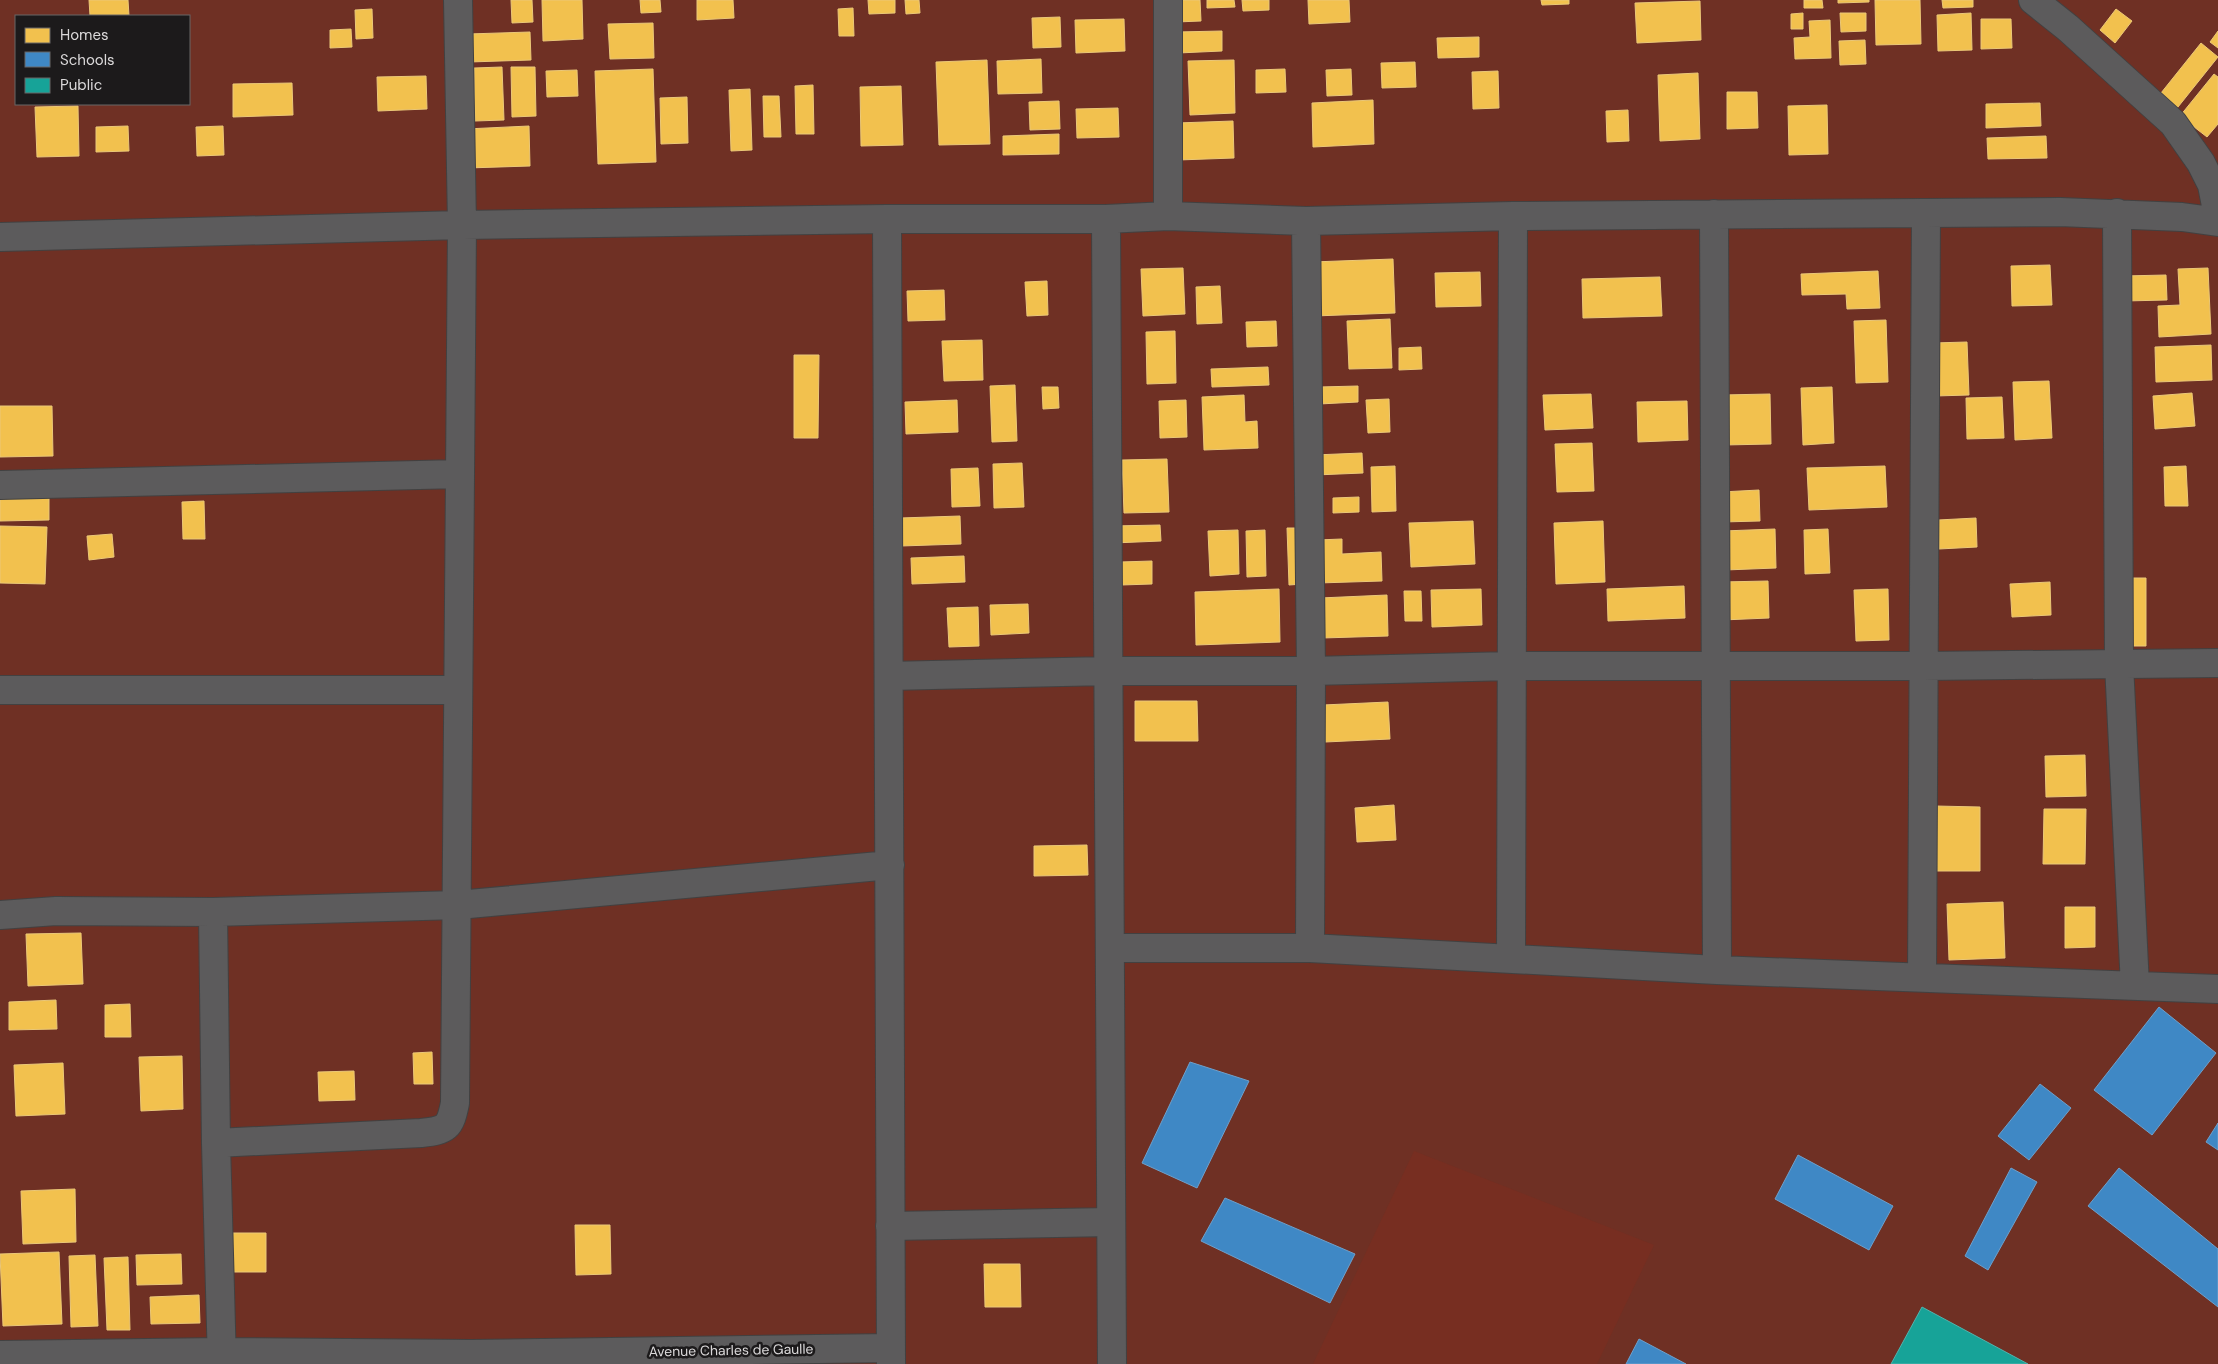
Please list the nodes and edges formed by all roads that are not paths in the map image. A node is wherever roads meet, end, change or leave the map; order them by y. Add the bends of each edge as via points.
1 (458, 0) edge
2 (1168, 0) edge
3 (2033, 0) edge
4 (2215, 182) edge
5 (2116, 213) junction
6 (1714, 214) junction
7 (1926, 214) junction
8 (1168, 216) junction
9 (1513, 216) junction
10 (2218, 216) edge
11 (1106, 218) junction
12 (887, 219) junction
13 (1306, 221) junction
14 (2218, 222) edge
15 (462, 225) junction
16 (0, 237) edge
17 (460, 474) junction
18 (0, 485) edge
19 (2218, 663) edge
20 (2118, 664) junction
21 (1510, 666) junction
22 (1923, 666) junction
23 (1715, 667) junction
24 (1109, 671) junction
25 (1312, 671) junction
26 (888, 676) junction
27 (0, 690) edge
28 (458, 690) junction
29 (890, 865) junction
30 (458, 905) junction
31 (214, 912) junction
32 (0, 915) edge
33 (1110, 948) junction
34 (1310, 948) junction
35 (1511, 959) junction
36 (1717, 970) junction
37 (1922, 977) junction
38 (2135, 986) junction
39 (2218, 989) edge
40 (216, 1143) junction
41 (1110, 1222) junction
42 (890, 1226) junction
43 (0, 1355) edge
44 (891, 1356) edge
45 (222, 1358) edge
46 (471, 1359) edge
47 (1112, 1364) edge

1 - 15 street
2 - 8 street
3 - 4 street via 2173,123
4 - 10 street
5 - 7 street
5 - 14 street
5 - 20 street
6 - 7 street
6 - 9 street
6 - 23 street
7 - 22 street
8 - 11 street
8 - 13 street
9 - 13 street
9 - 21 street
11 - 12 street
11 - 24 street
12 - 15 street
12 - 26 street
13 - 25 street
15 - 16 street
15 - 17 street
17 - 18 street
17 - 28 street
19 - 20 street
20 - 22 street
20 - 38 street
21 - 23 street
21 - 25 street
21 - 35 street
22 - 23 street
22 - 37 street
23 - 36 street
24 - 25 street
24 - 26 street
24 - 33 street
25 - 34 street
26 - 29 street
27 - 28 street
28 - 30 street
29 - 30 street
29 - 42 street
30 - 31 street
30 - 40 street via 455,1103 448,1126 440,1131 421,1133
31 - 32 street via 56,911
31 - 40 street
33 - 34 street
33 - 41 street
34 - 35 street
35 - 36 street
36 - 37 street
37 - 38 street
38 - 39 street
40 - 45 street
41 - 42 street
41 - 47 street
42 - 44 street
43 - 45 street, Avenue Charles de Gaulle
44 - 46 street, Avenue Charles de Gaulle
45 - 46 street, Avenue Charles de Gaulle

